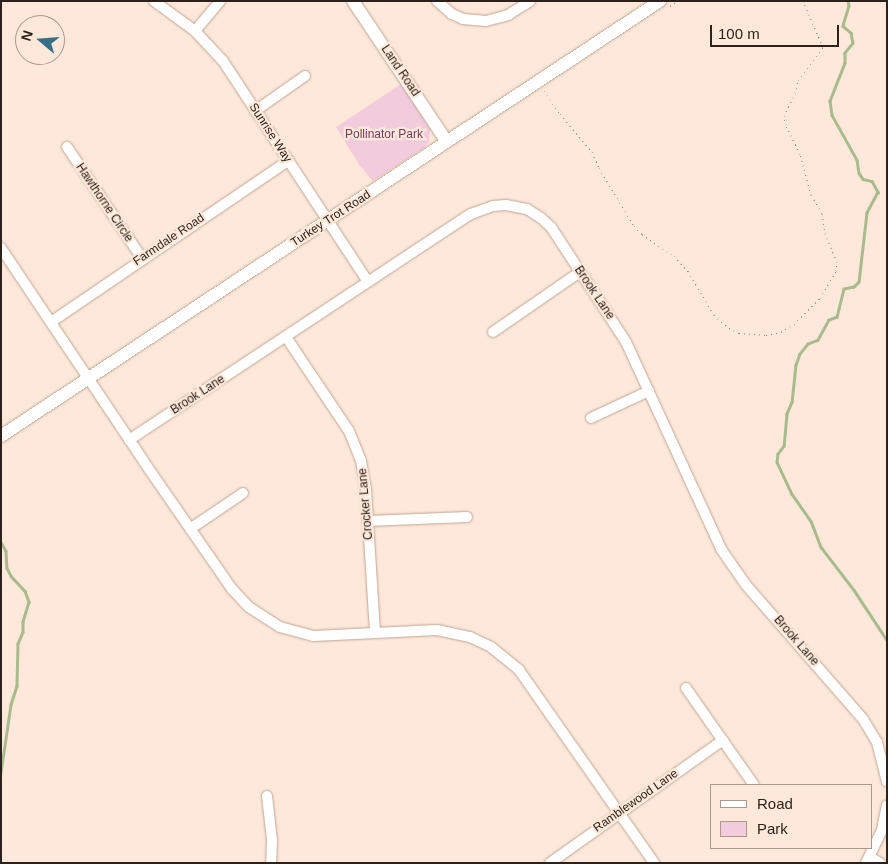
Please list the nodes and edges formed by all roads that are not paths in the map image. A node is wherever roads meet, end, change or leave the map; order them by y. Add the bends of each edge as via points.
1 (154, 1) edge
2 (220, 1) edge
3 (353, 1) edge
4 (437, 1) edge
5 (530, 1) edge
6 (660, 1) edge
7 (195, 31) junction
8 (305, 76) dead end
9 (255, 111) junction
10 (447, 142) junction
11 (67, 147) dead end
12 (288, 161) junction
13 (327, 221) junction
14 (1, 248) edge
15 (142, 258) junction
16 (580, 272) junction
17 (368, 282) junction
18 (51, 322) junction
19 (493, 332) dead end
20 (286, 337) junction
21 (89, 378) junction
22 (649, 391) junction
23 (591, 418) dead end
24 (1, 436) edge
25 (130, 440) junction
26 (243, 493) dead end
27 (467, 517) dead end
28 (368, 521) junction
29 (190, 529) junction
30 (375, 633) junction
31 (686, 688) dead end
32 (723, 740) junction
33 (887, 782) edge
34 (753, 784) edge
35 (268, 796) dead end
36 (887, 805) edge
37 (619, 813) junction
38 (868, 860) edge
39 (270, 863) edge
40 (550, 863) edge
41 (654, 863) edge
42 (880, 863) edge

1 - 7 street, Sunrise Way
2 - 7 street
3 - 10 street, Land Road
4 - 5 street via 463,19 486,22 508,15
6 - 10 street, Turkey Trot Road
7 - 9 street, Sunrise Way via 223,61
8 - 9 street
9 - 12 street, Sunrise Way
10 - 13 street, Turkey Trot Road
11 - 15 street, Hawthorne Circle
12 - 13 street, Sunrise Way
12 - 15 street, Farmdale Road
13 - 17 street, Sunrise Way
13 - 21 street, Turkey Trot Road
14 - 18 street
15 - 18 street, Farmdale Road
16 - 17 street, Brook Lane via 542,218 527,209 506,205 471,214
16 - 19 street
16 - 22 street, Brook Lane via 626,342
17 - 20 street, Brook Lane
18 - 21 street
20 - 25 street, Brook Lane
20 - 28 street, Crocker Lane via 355,443 364,470
21 - 24 street, Turkey Trot Road
21 - 25 street
22 - 23 street
22 - 33 street, Brook Lane via 721,549 746,585 863,719 877,742
25 - 29 street
26 - 29 street
27 - 28 street
28 - 30 street, Crocker Lane
29 - 30 street via 237,595 273,623 314,636
30 - 37 street via 427,630 456,633 484,643 506,658 519,670
31 - 32 street
32 - 34 street
32 - 37 street, Ramblewood Lane
35 - 39 street via 272,840
36 - 38 street via 882,830
37 - 40 street, Ramblewood Lane
37 - 41 street
38 - 42 street

